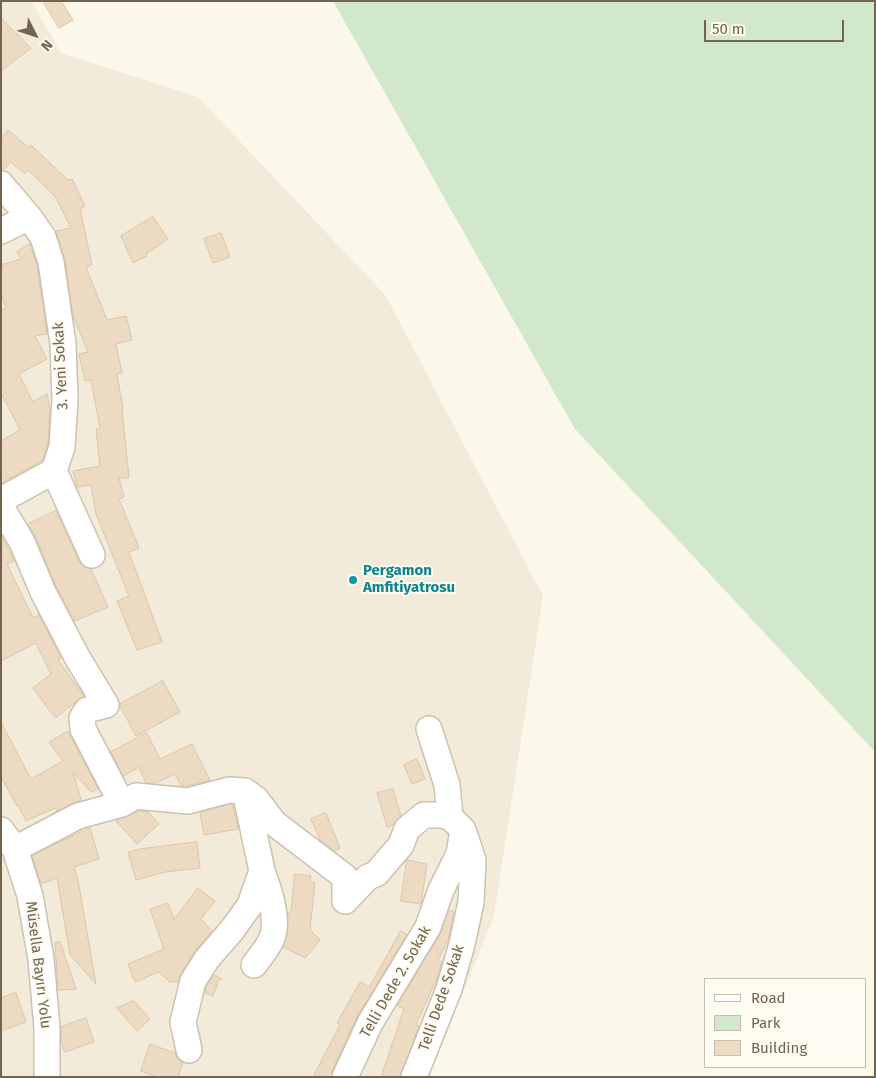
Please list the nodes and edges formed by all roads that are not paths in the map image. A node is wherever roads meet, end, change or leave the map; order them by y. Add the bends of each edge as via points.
1 (1, 184) edge
2 (29, 217) junction
3 (1, 231) edge
4 (54, 471) junction
5 (1, 500) edge
6 (1, 507) edge
7 (92, 555) dead end
8 (429, 729) dead end
9 (245, 792) junction
10 (122, 804) junction
11 (457, 824) junction
12 (8, 839) edge
13 (262, 872) junction
14 (254, 965) dead end
15 (189, 1050) dead end
16 (47, 1077) edge
17 (345, 1077) edge
18 (414, 1077) edge

1 - 2 street, 3. Yeni Sokak
2 - 3 street
2 - 4 street, 3. Yeni Sokak via 43,237 51,262 62,344 65,400 62,447
4 - 5 street
4 - 7 street
6 - 10 street via 22,542 43,592 77,657 106,705 88,710 82,718 83,729
8 - 11 street
9 - 10 street via 229,790 188,801 136,796
9 - 11 street via 256,799 274,822 344,878 345,901 368,877 376,874 401,845 407,828 424,815 442,814
9 - 13 street
10 - 12 street
11 - 17 street, Telli Dede 2. Sokak via 459,854 428,927 370,1023
11 - 18 street, Telli Dede Sokak via 473,860 471,902 449,989
12 - 16 street, Müsella Bayırı Yolu via 30,896 41,960 47,1028
13 - 14 street via 270,890 274,925 272,940
13 - 15 street via 250,905 193,980 183,1022

